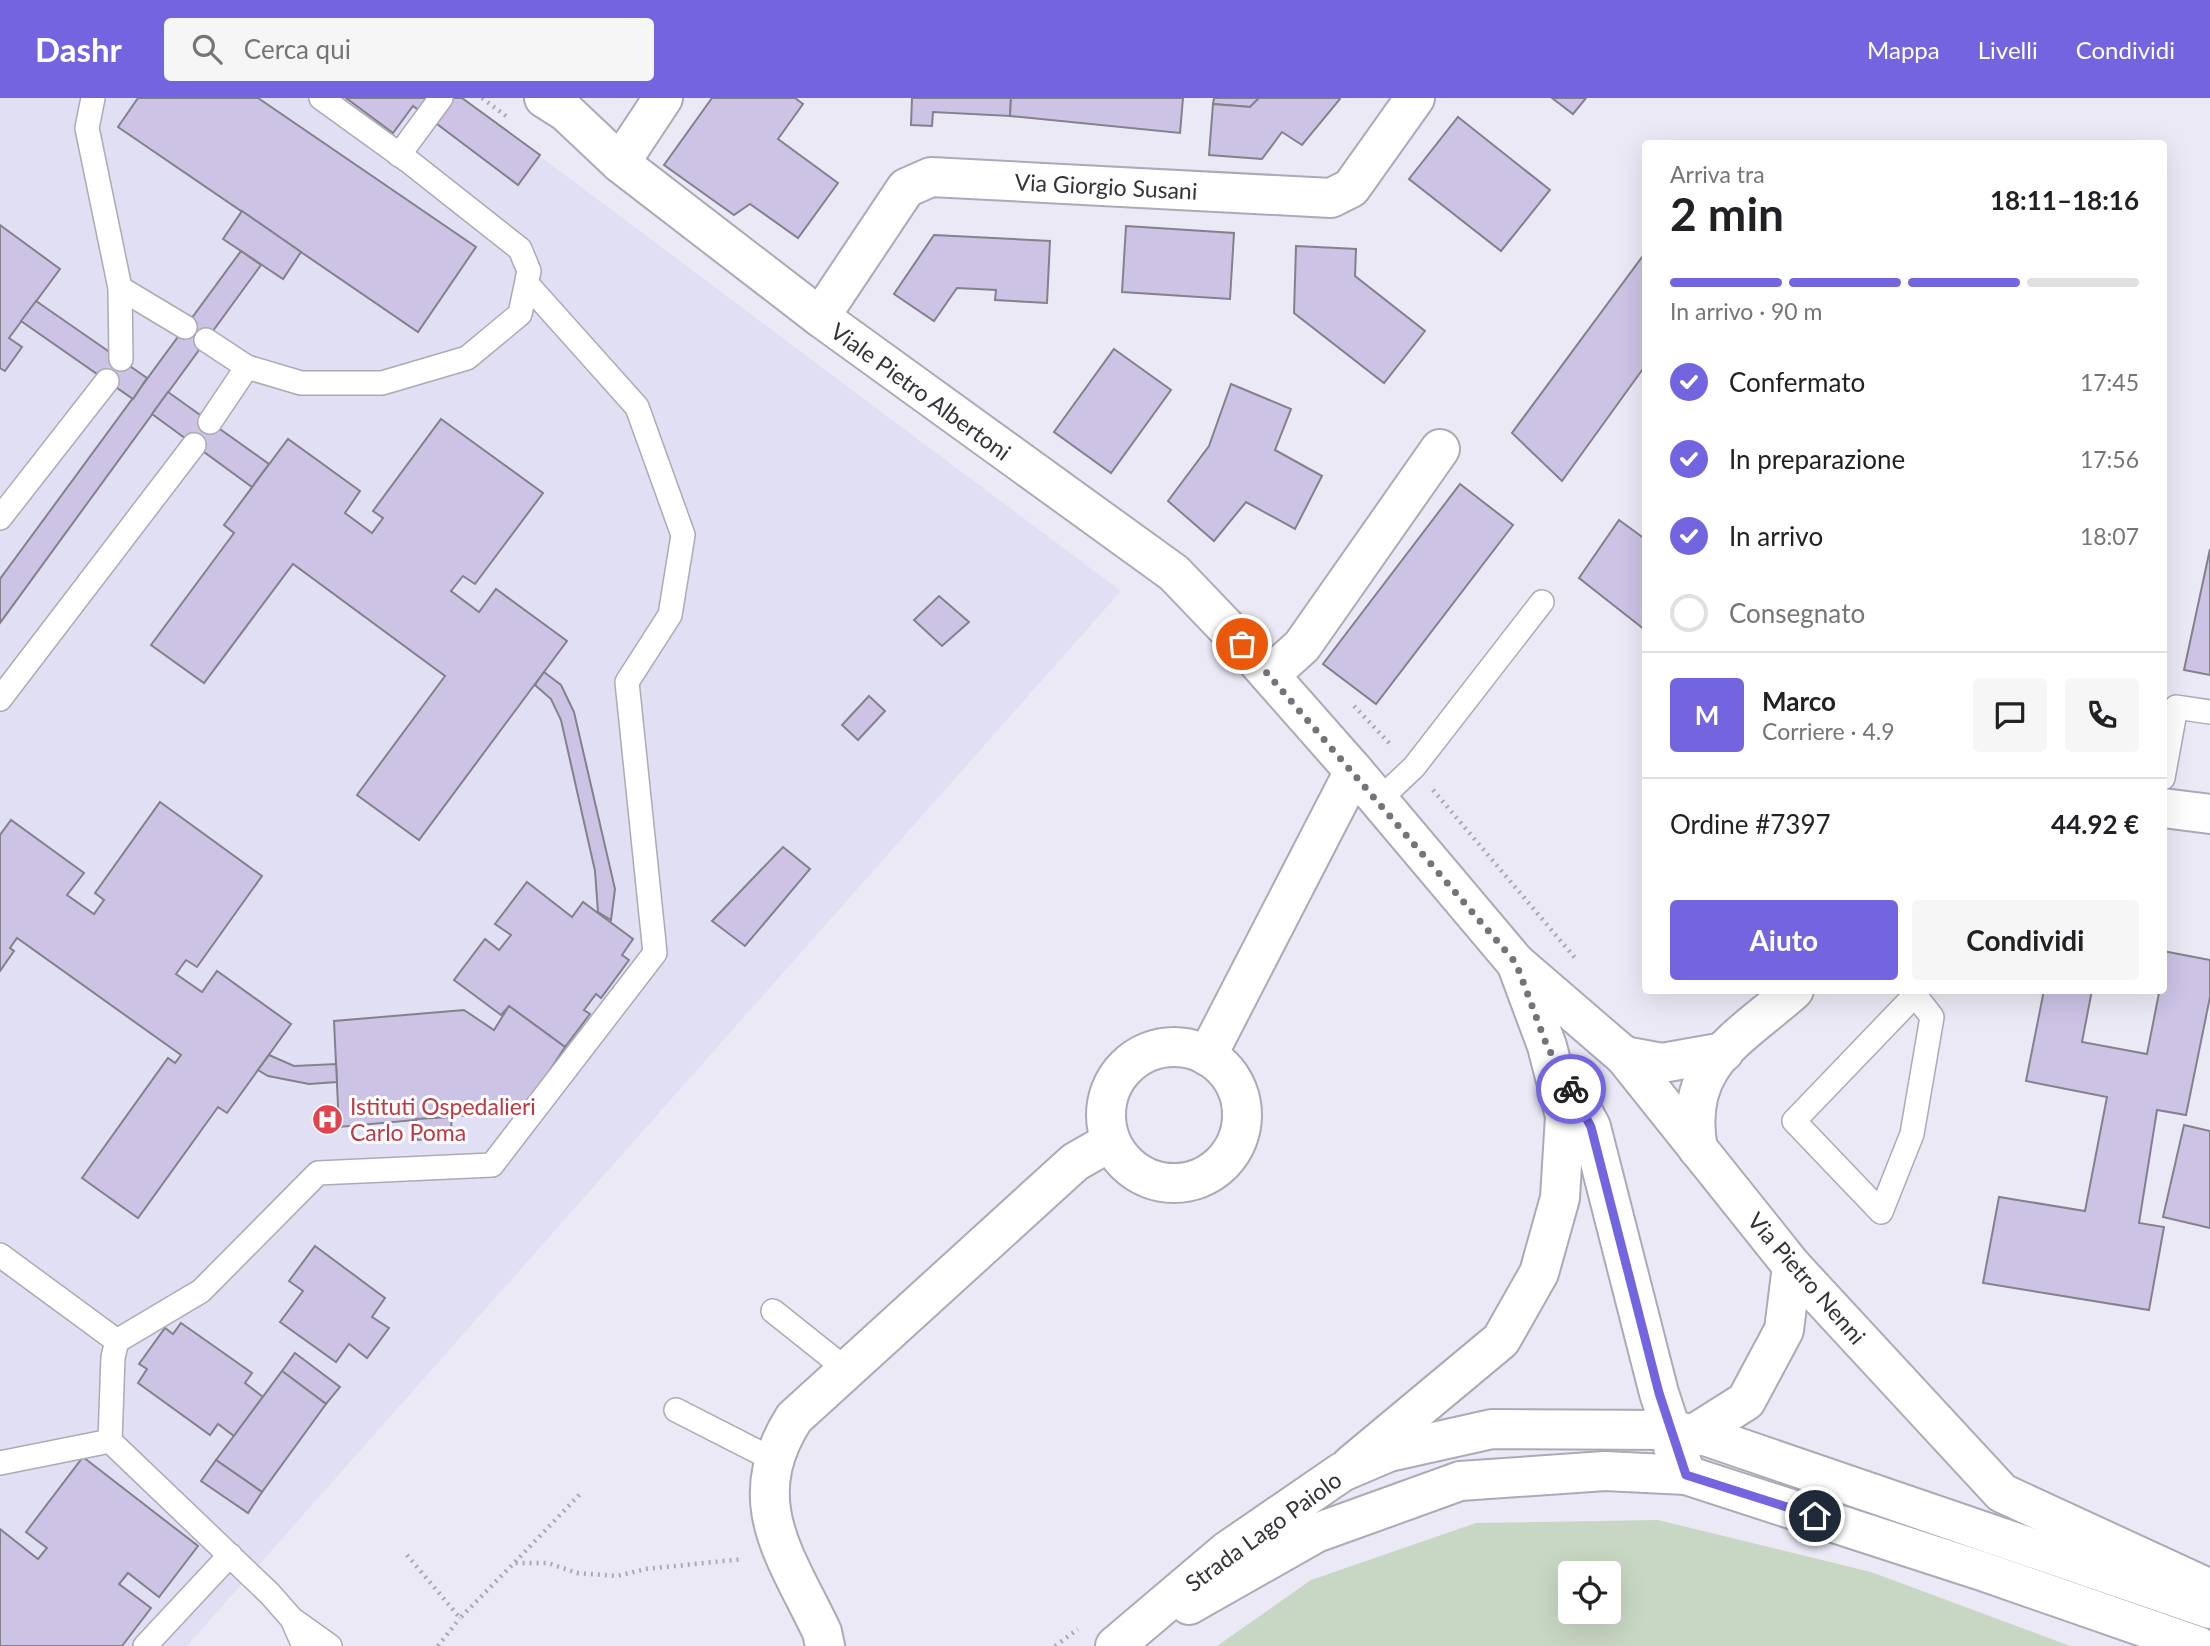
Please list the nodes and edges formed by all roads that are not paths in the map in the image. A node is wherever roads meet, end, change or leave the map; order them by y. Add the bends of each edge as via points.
1 (93, 98) edge
2 (321, 98) edge
3 (442, 98) edge
4 (663, 98) edge
5 (1415, 98) edge
6 (557, 103) edge
7 (399, 155) junction
8 (620, 163) junction
9 (527, 284) junction
10 (120, 288) junction
11 (820, 317) junction
12 (185, 327) dead end
13 (206, 340) dead end
14 (121, 359) dead end
15 (247, 367) junction
16 (107, 381) dead end
17 (210, 422) dead end
18 (194, 444) dead end
19 (1440, 449) dead end
20 (0, 517) edge
21 (1542, 602) dead end
22 (1270, 676) junction
23 (0, 699) edge
24 (2210, 712) edge
25 (2167, 756) edge
26 (1354, 771) junction
27 (1377, 802) junction
28 (2167, 809) edge
29 (2210, 814) edge
30 (1516, 963) junction
31 (1789, 994) edge
32 (1912, 994) edge
33 (1914, 994) edge
34 (1547, 1046) junction
35 (1724, 1052) junction
36 (1207, 1056) junction
37 (1624, 1056) junction
38 (1110, 1142) junction
39 (1699, 1149) junction
40 (0, 1255) edge
41 (1792, 1266) junction
42 (773, 1311) dead end
43 (117, 1341) junction
44 (847, 1370) junction
45 (676, 1410) dead end
46 (110, 1441) junction
47 (1682, 1446) junction
48 (774, 1460) junction
49 (0, 1463) edge
50 (1342, 1472) junction
51 (230, 1555) junction
52 (2210, 1589) edge
53 (2210, 1609) edge
54 (292, 1619) junction
55 (1108, 1637) edge
56 (145, 1646) edge
57 (304, 1646) edge
58 (330, 1646) edge
59 (825, 1646) edge
60 (2198, 1646) edge

1 - 10 lane via 87,128
2 - 7 lane
3 - 7 lane
4 - 8 street
5 - 11 street, Via Giorgio Susani via 1351,188 1331,198 931,177 906,188
6 - 8 street, Viale Pietro Albertoni
7 - 9 lane via 514,243 528,266
8 - 11 street, Viale Pietro Albertoni
9 - 15 lane via 520,314 467,358 382,383 301,383
9 - 43 lane via 637,407 682,534 670,615 627,682 655,953 492,1165 318,1173 201,1291
10 - 12 lane
10 - 14 lane
11 - 22 street, Viale Pietro Albertoni via 1174,573
13 - 15 lane
15 - 17 lane
16 - 20 lane
18 - 23 lane
19 - 22 street via 1302,646
21 - 27 lane via 1414,767
22 - 26 street, Viale Pietro Albertoni
24 - 25 lane via 2176,706
26 - 27 street, Viale Pietro Albertoni
26 - 36 street
27 - 30 street, Viale Pietro Albertoni
28 - 29 street
30 - 34 street
30 - 37 street, Via Pietro Nenni
31 - 35 street
32 - 33 lane via 1794,1121 1881,1212 1912,1134 1932,1017
34 - 47 street via 1591,1127
34 - 50 street via 1565,1116 1560,1198 1539,1273 1501,1340
35 - 37 street via 1662,1063
35 - 39 street via 1711,1064 1698,1092 1693,1122
36 - 38 street via 1164,1048 1125,1068 1107,1102
36 - 38 street via 1224,1070 1242,1108 1233,1150 1219,1166 1180,1184 1158,1182 1138,1174
37 - 39 street, Via Pietro Nenni
38 - 44 street via 1075,1162
39 - 41 street, Via Pietro Nenni
40 - 43 lane
41 - 47 street via 1784,1330 1746,1401
41 - 52 street, Via Pietro Nenni via 2002,1493
42 - 44 lane
43 - 46 lane
44 - 48 street via 794,1418
45 - 48 lane
46 - 49 lane
46 - 51 lane
47 - 50 street, Strada Lago Paiolo via 1493,1429 1390,1452
47 - 53 street
47 - 55 street, Strada Lago Paiolo via 1605,1471 1460,1480 1315,1533
47 - 60 street via 1982,1571
48 - 59 street via 769,1499 777,1541
50 - 55 street, Strada Lago Paiolo
51 - 54 lane
51 - 56 lane
54 - 57 lane
54 - 58 lane

